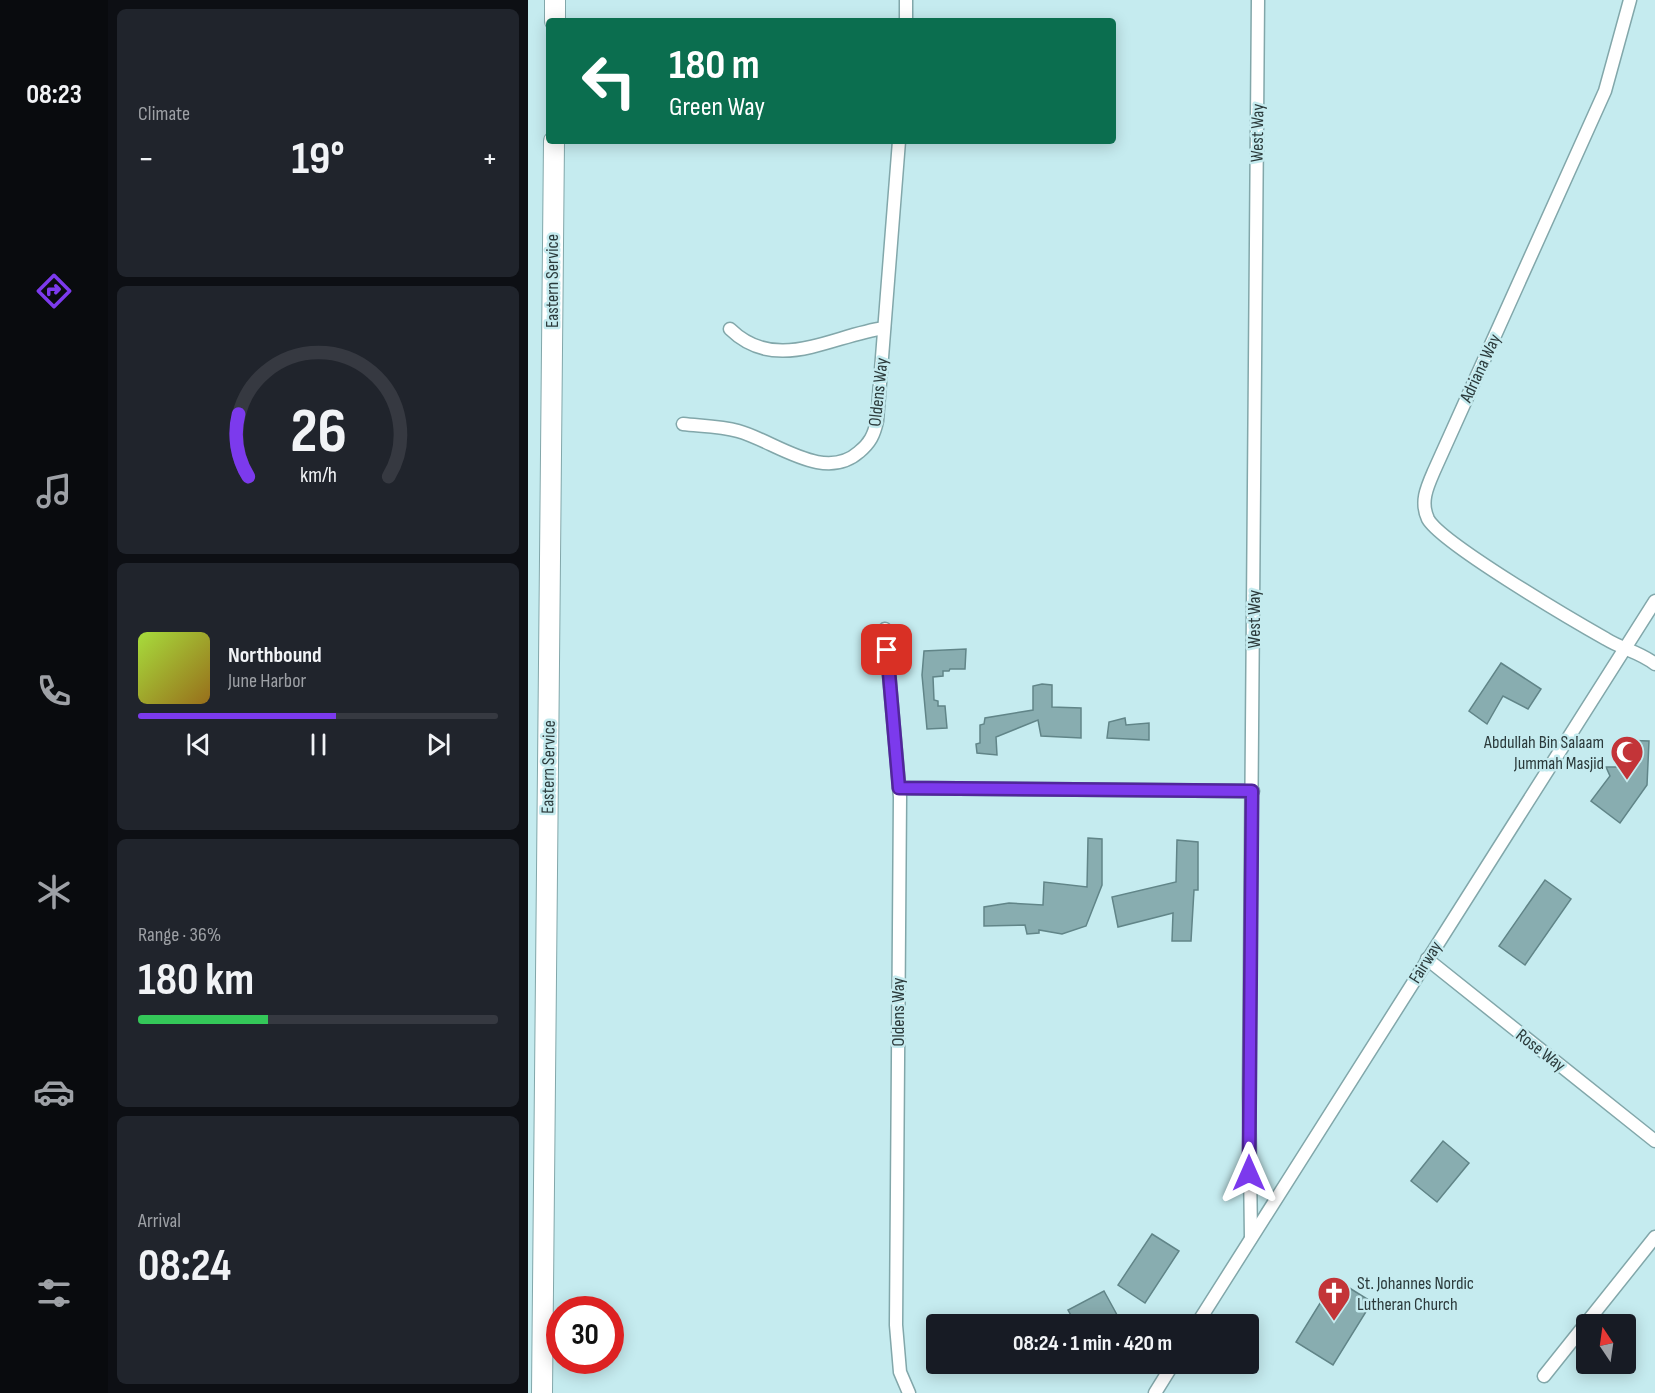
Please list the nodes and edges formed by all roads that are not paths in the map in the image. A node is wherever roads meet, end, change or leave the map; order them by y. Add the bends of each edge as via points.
1 (555, 0) edge
2 (906, 0) edge
3 (1258, 0) edge
4 (1630, 0) edge
5 (555, 18) edge
6 (906, 18) edge
7 (554, 144) edge
8 (899, 144) edge
9 (884, 328) junction
10 (730, 329) dead end
11 (683, 424) dead end
12 (1655, 601) edge
13 (885, 629) dead end
14 (1624, 647) junction
15 (1655, 664) edge
16 (899, 788) junction
17 (1252, 791) junction
18 (1427, 959) junction
19 (1655, 1141) edge
20 (1655, 1237) edge
21 (1251, 1238) junction
22 (1203, 1314) edge
23 (1167, 1374) edge
24 (1544, 1376) dead end
25 (542, 1393) edge
26 (909, 1393) edge
27 (1155, 1393) edge

1 - 5 main road
2 - 6 street
3 - 17 street, West Way
4 - 14 street, Adriana Way via 1605,91 1423,502 1432,525 1457,546 1608,641
7 - 25 main road, Eastern Service
8 - 9 street, Oldens Way
9 - 10 street via 780,352 744,342
9 - 11 street, Oldens Way via 875,431 864,448 845,462 828,464 803,458 739,431
12 - 14 street, Fairway
13 - 16 street, Oldens Way
14 - 15 street, Adriana Way
14 - 18 street, Fairway
16 - 17 street
16 - 26 street, Oldens Way via 896,1325 900,1372
17 - 21 street, West Way
18 - 19 street, Rose Way
18 - 21 street, Fairway
20 - 24 street
21 - 22 street, Fairway
23 - 27 street

